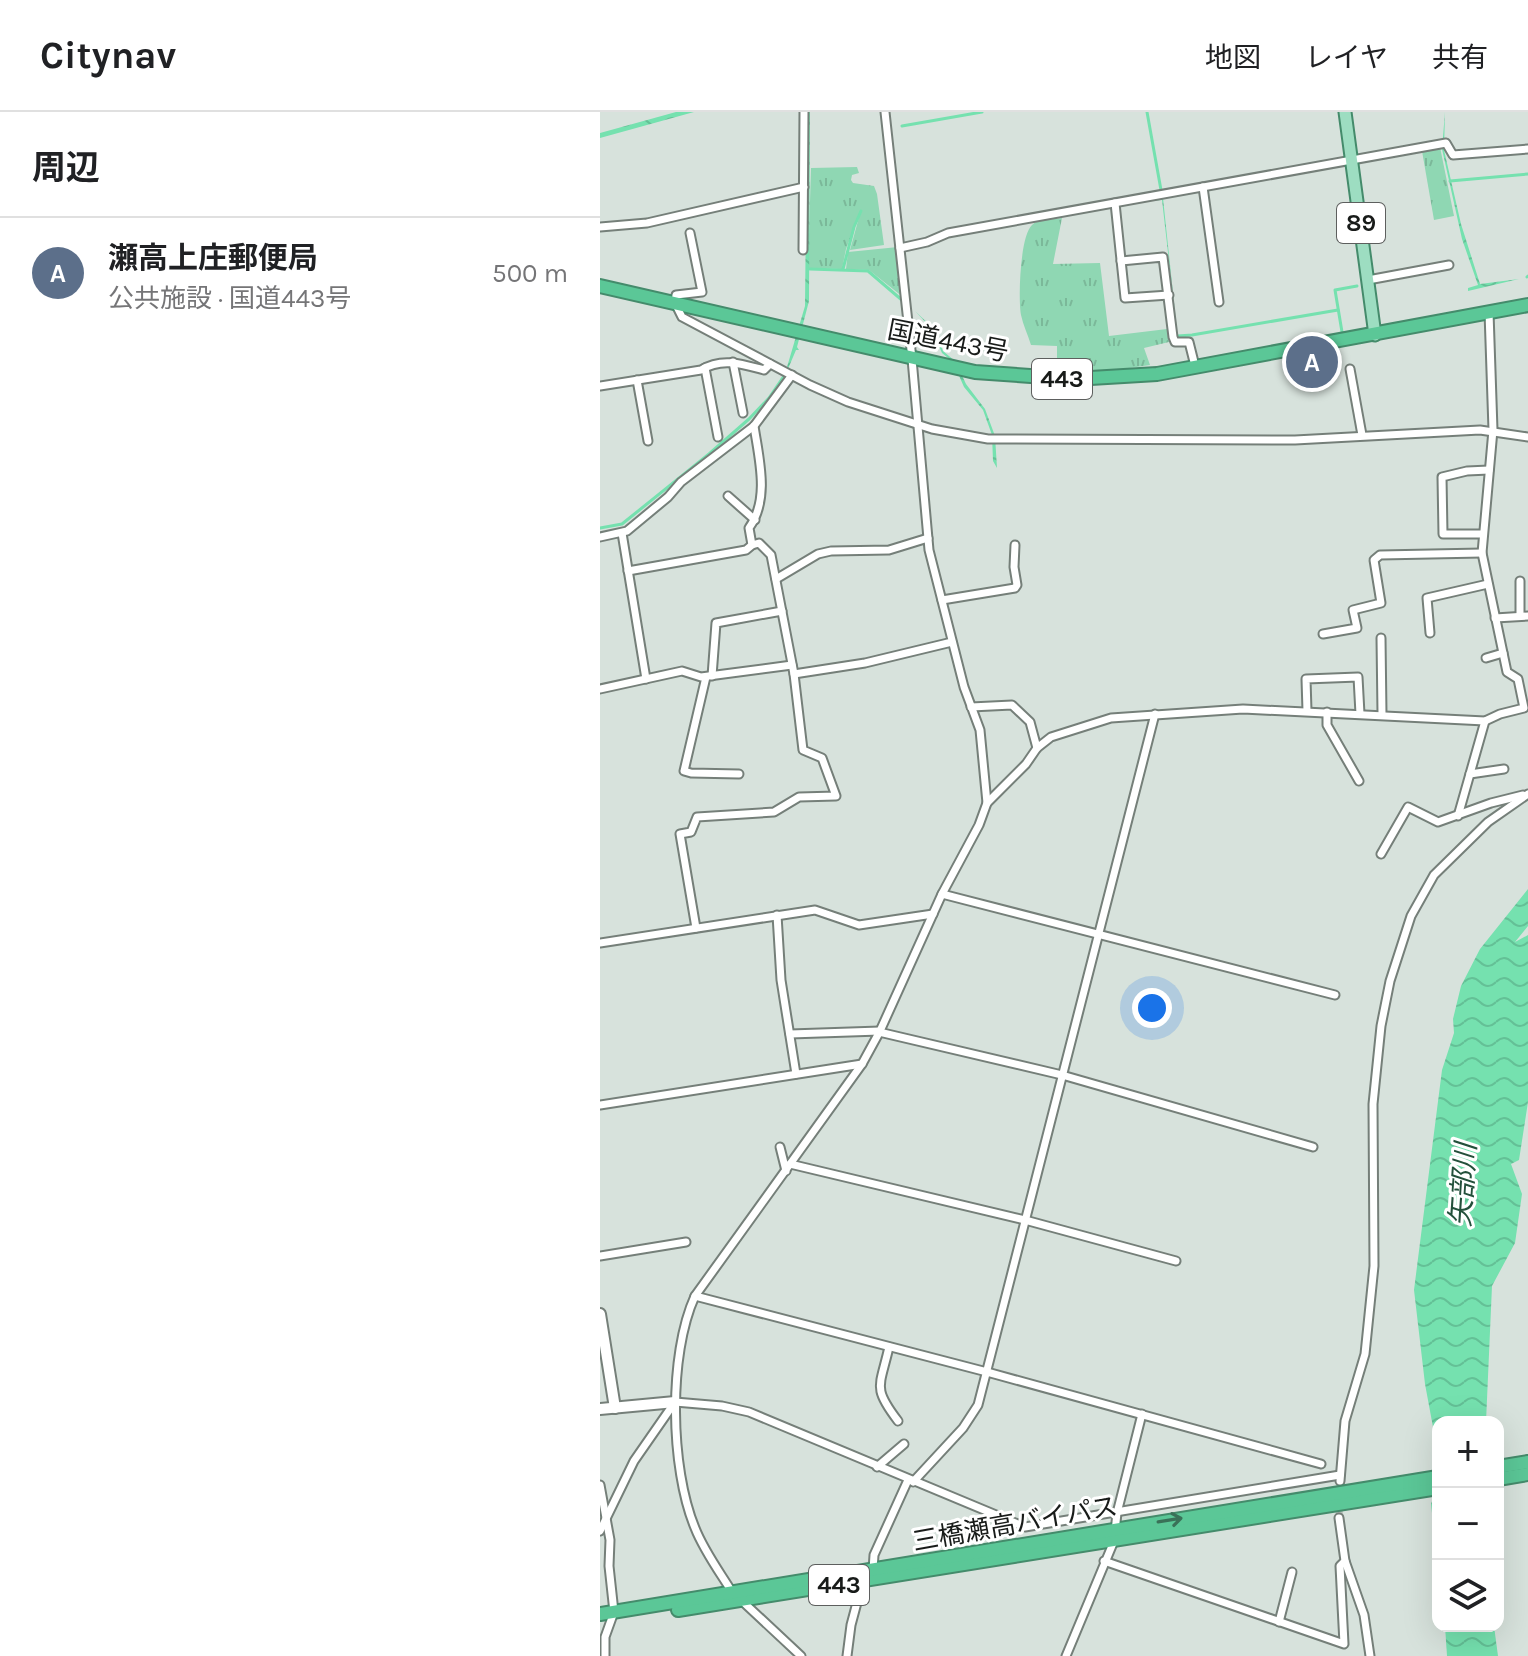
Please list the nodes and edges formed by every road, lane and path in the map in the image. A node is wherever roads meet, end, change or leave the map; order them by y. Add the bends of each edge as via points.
1 (804, 112) edge
2 (885, 112) edge
3 (1345, 112) edge
4 (1528, 149) edge
5 (1353, 159) junction
6 (804, 187) junction
7 (1203, 187) junction
8 (1115, 203) junction
9 (600, 227) edge
10 (690, 233) dead end
11 (900, 248) junction
12 (803, 250) dead end
13 (1121, 261) junction
14 (1449, 265) dead end
15 (1368, 280) junction
16 (600, 286) edge
17 (1169, 295) junction
18 (1219, 302) dead end
19 (675, 303) junction
20 (1528, 305) edge
21 (1489, 312) junction
22 (1375, 335) junction
23 (912, 359) junction
24 (733, 362) junction
25 (1194, 362) dead end
26 (770, 364) junction
27 (705, 368) junction
28 (1350, 369) dead end
29 (792, 375) junction
30 (637, 380) junction
31 (600, 386) edge
32 (743, 413) dead end
33 (918, 423) junction
34 (754, 426) junction
35 (1493, 430) junction
36 (1362, 435) junction
37 (718, 437) dead end
38 (1528, 437) edge
39 (648, 441) dead end
40 (1489, 470) junction
41 (728, 496) dead end
42 (755, 520) junction
43 (622, 533) junction
44 (1482, 534) junction
45 (600, 537) edge
46 (928, 538) junction
47 (752, 545) junction
48 (1015, 545) dead end
49 (1482, 553) junction
50 (628, 571) junction
51 (776, 579) junction
52 (1520, 581) dead end
53 (1488, 584) junction
54 (942, 600) junction
55 (782, 611) junction
56 (1524, 616) edge
57 (1495, 618) junction
58 (1430, 633) dead end
59 (1323, 634) dead end
60 (1381, 638) dead end
61 (952, 642) junction
62 (1503, 653) junction
63 (1486, 658) dead end
64 (792, 665) junction
65 (794, 674) junction
66 (709, 676) junction
67 (646, 679) junction
68 (600, 689) edge
69 (971, 707) junction
70 (1526, 708) edge
71 (1307, 711) junction
72 (1327, 712) junction
73 (1155, 714) junction
74 (1360, 714) junction
75 (1382, 714) junction
76 (1485, 721) junction
77 (1037, 748) junction
78 (1504, 769) dead end
79 (739, 774) dead end
80 (1470, 774) junction
81 (1359, 781) dead end
82 (1528, 794) edge
83 (987, 803) junction
84 (1458, 816) junction
85 (1381, 854) dead end
86 (942, 894) junction
87 (933, 914) junction
88 (777, 915) junction
89 (696, 928) junction
90 (1099, 934) junction
91 (600, 943) edge
92 (1335, 995) dead end
93 (880, 1032) junction
94 (790, 1034) junction
95 (862, 1064) junction
96 (796, 1074) junction
97 (1062, 1075) junction
98 (600, 1105) edge
99 (780, 1147) dead end
100 (1313, 1147) dead end
101 (788, 1168) junction
102 (1025, 1220) junction
103 (686, 1242) dead end
104 (600, 1256) edge
105 (1176, 1261) dead end
106 (695, 1296) junction
107 (600, 1314) edge
108 (889, 1347) junction
109 (987, 1372) junction
110 (675, 1402) junction
111 (615, 1408) junction
112 (600, 1409) edge
113 (1142, 1414) junction
114 (898, 1421) dead end
115 (904, 1444) dead end
116 (1528, 1462) edge
117 (1321, 1464) dead end
118 (1504, 1466) edge
119 (877, 1467) junction
120 (1528, 1474) edge
121 (1432, 1478) edge
122 (1504, 1478) edge
123 (910, 1481) junction
124 (600, 1485) edge
125 (1432, 1488) edge
126 (1370, 1493) junction
127 (1117, 1513) junction
128 (606, 1518) junction
129 (1339, 1518) tunnel mouth
130 (600, 1531) edge
131 (1114, 1535) junction
132 (1104, 1561) junction
133 (1345, 1561) junction
134 (1292, 1572) dead end
135 (867, 1574) junction
136 (737, 1597) junction
137 (606, 1617) edge
138 (1279, 1622) junction
139 (1344, 1644) junction
140 (605, 1656) edge
141 (801, 1656) edge
142 (847, 1656) edge
143 (1066, 1656) edge
144 (1343, 1656) edge
145 (1370, 1656) edge

1 - 6 street
2 - 11 street
3 - 5 main road, 89
4 - 5 street via 1453,155 1446,143
5 - 7 street
5 - 15 main road, 89
6 - 9 street via 647,223
6 - 12 street
7 - 8 street
7 - 18 street
8 - 11 street via 948,233
8 - 13 street
10 - 19 street via 702,292 676,295
11 - 23 street
13 - 17 street via 1163,257
13 - 17 street via 1125,298
14 - 15 street
15 - 22 main road, 89
16 - 19 highway, 国道443号 / 443
17 - 25 street via 1173,337 1175,342 1189,342
19 - 23 highway, 国道443号 / 443
19 - 26 street via 682,317
20 - 21 highway, 国道443号 / 443
21 - 22 highway, 国道443号 / 443
21 - 35 street
22 - 23 highway, 国道443号 / 443 via 1120,377 1021,377
23 - 33 street
24 - 26 street via 764,370
24 - 27 street
24 - 32 street
26 - 29 street
27 - 30 street
27 - 37 street
28 - 36 street
29 - 33 street via 848,402
29 - 34 street
30 - 31 street
30 - 39 street
33 - 36 street via 1010,441
33 - 46 street
34 - 42 street via 762,477
34 - 43 street
35 - 36 street
35 - 38 street
35 - 40 street
40 - 44 street
40 - 44 street via 1442,477 1443,534
41 - 42 street
42 - 47 street via 749,528
43 - 45 street
43 - 50 street
44 - 49 street
46 - 51 street via 889,550 818,554
46 - 54 street
47 - 50 street
47 - 51 street via 759,543 771,555
48 - 54 street via 1015,588
49 - 53 street
49 - 59 street via 1380,555 1374,560 1381,603 1353,610 1357,628
50 - 67 street
51 - 55 street
52 - 56 street
53 - 57 street
53 - 58 street via 1427,598
54 - 61 street
55 - 64 street
55 - 66 street via 716,623
56 - 57 street
57 - 62 street
60 - 75 street
61 - 65 street
61 - 69 street
62 - 63 street
62 - 70 street
64 - 65 street
64 - 66 street
65 - 89 street via 803,750 822,758 836,796 799,797 774,812 697,817 691,832 680,834
66 - 67 street via 682,671
66 - 79 street via 684,771
67 - 68 street
69 - 77 street via 1012,705 1030,722
69 - 83 street via 980,730
70 - 76 street
71 - 72 street
71 - 73 street
71 - 74 street via 1306,679 1358,677
72 - 74 street
72 - 81 street via 1327,725
73 - 77 street via 1094,722 1051,737
73 - 90 street
74 - 75 street
75 - 76 street
76 - 80 street
77 - 83 street
78 - 80 street
80 - 84 street
82 - 84 street
82 - 127 street via 1488,822 1434,875 1411,916 1390,981 1373,1104 1374,1266 1365,1354 1345,1421 1340,1478
83 - 86 street
84 - 85 street via 1438,822 1408,807
86 - 87 street
86 - 90 street
87 - 88 street via 859,925 815,910
87 - 93 street
88 - 89 street
88 - 94 street
89 - 91 street
90 - 92 street
90 - 97 street
93 - 94 street
93 - 95 street
93 - 97 street
94 - 96 street
95 - 96 street
95 - 101 street
96 - 98 street
97 - 100 street
97 - 102 street
99 - 101 street
101 - 102 street
101 - 106 street
102 - 105 street
102 - 109 street
103 - 104 street
106 - 108 street
106 - 110 street via 682,1335
107 - 111 street
108 - 109 street
108 - 114 street via 879,1388
109 - 113 street
109 - 123 street via 973,1417
110 - 111 street
110 - 119 street via 749,1412
110 - 128 street via 634,1461
110 - 136 street via 686,1502 702,1544
111 - 112 street
113 - 117 street
113 - 127 street
115 - 119 street
116 - 118 highway
119 - 123 street
120 - 122 highway
121 - 126 highway, 三橋瀬高バイパス / 443
123 - 127 street via 1025,1527
123 - 135 street
124 - 128 street
125 - 126 highway, 三橋瀬高バイパス / 443
126 - 131 highway, 三橋瀬高バイパス / 443
127 - 131 street
128 - 130 street
128 - 137 street
129 - 133 street
131 - 132 street
131 - 135 highway, 三橋瀬高バイパス / 443
132 - 138 street
132 - 143 street
133 - 139 street via 1340,1566
133 - 145 street via 1364,1615
134 - 138 street
135 - 136 highway, 三橋瀬高バイパス / 443
135 - 142 street
136 - 137 highway, 三橋瀬高バイパス / 443
136 - 141 street
137 - 140 street
138 - 139 street
139 - 144 street

